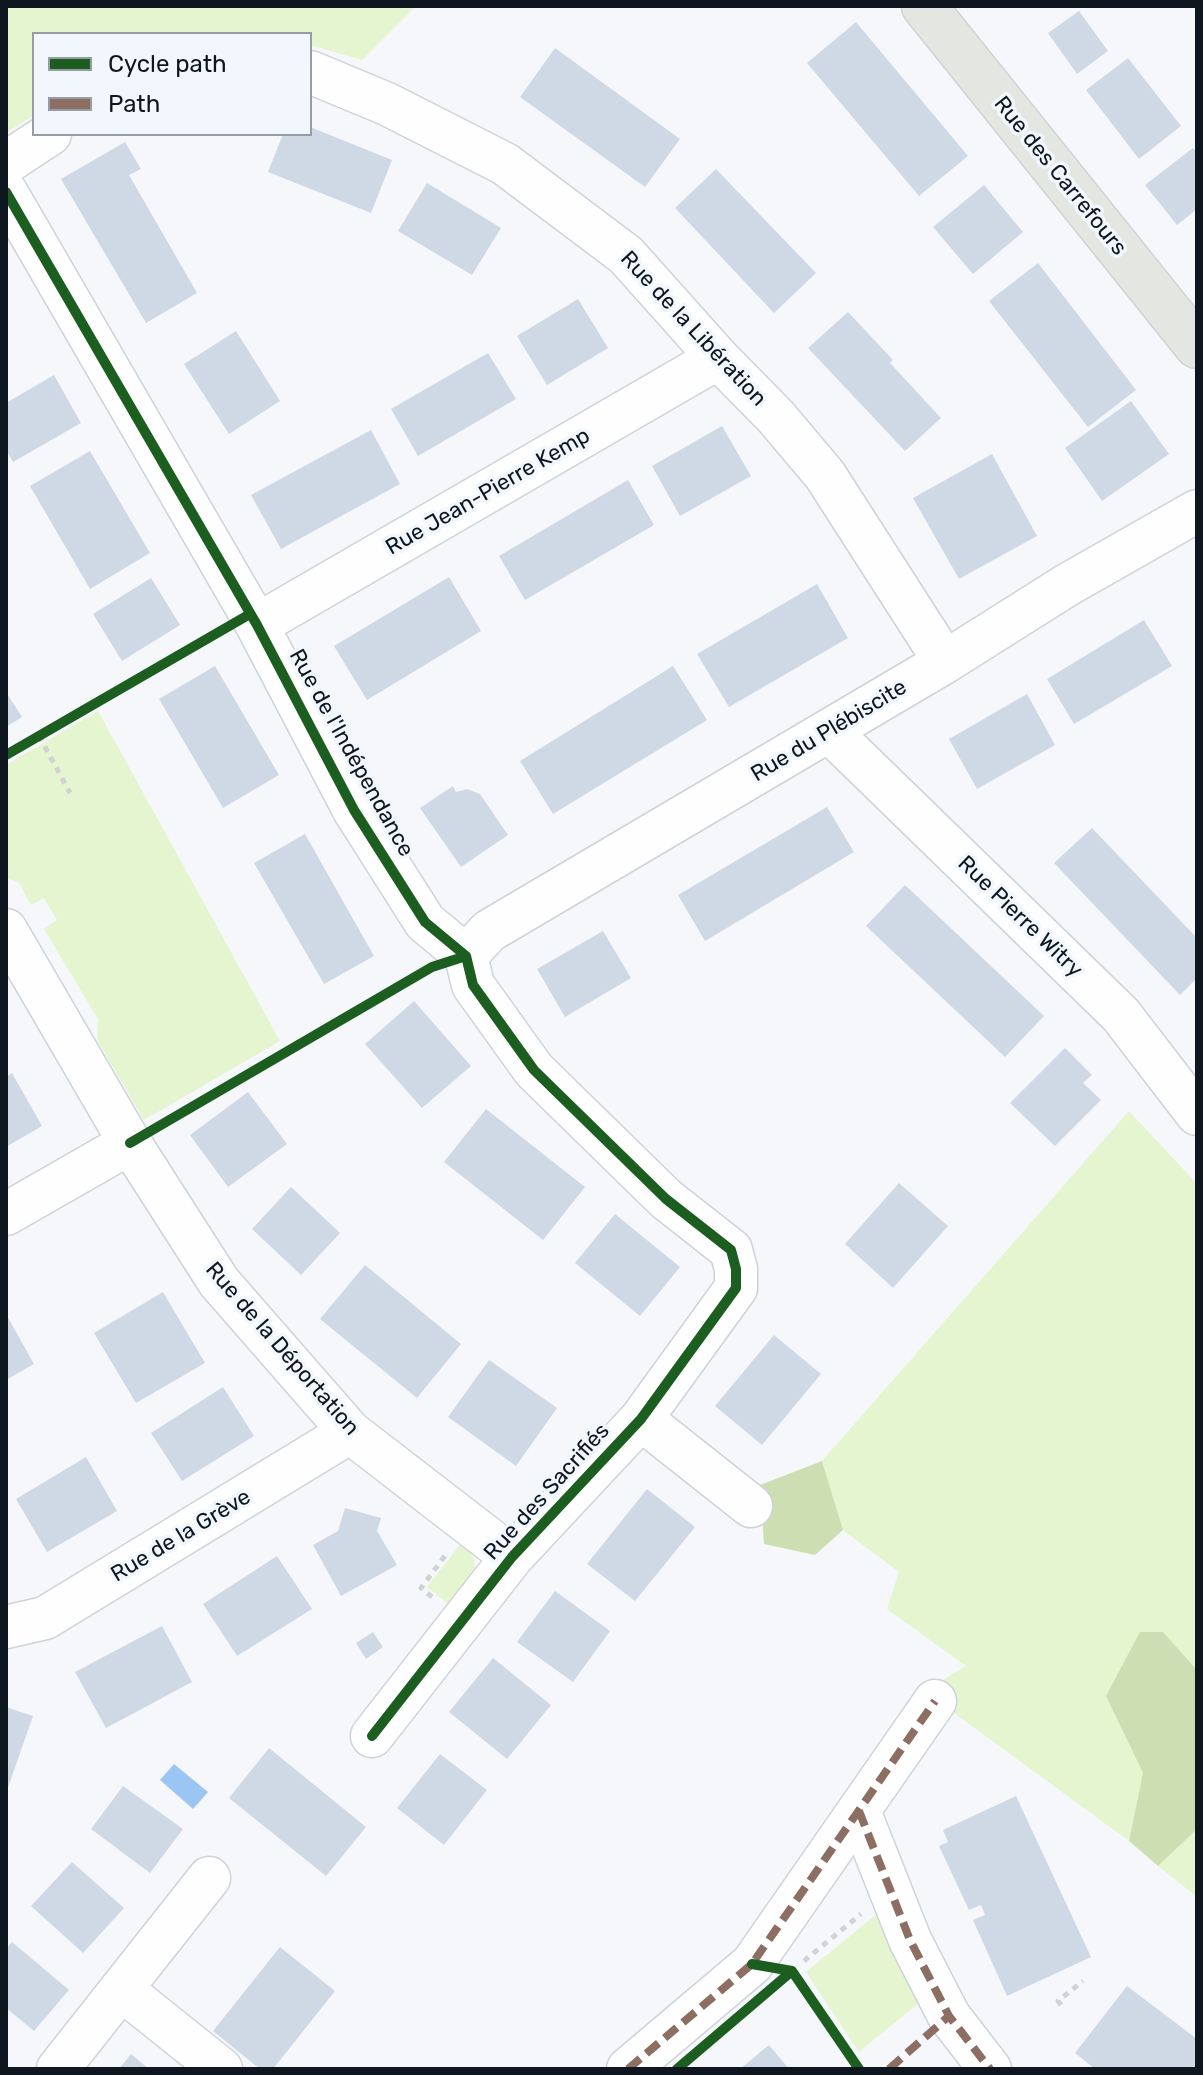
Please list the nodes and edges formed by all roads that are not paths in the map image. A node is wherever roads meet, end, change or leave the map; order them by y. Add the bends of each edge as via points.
1 (924, 6) edge
2 (312, 73) edge
3 (47, 136) edge
4 (6, 163) edge
5 (6, 192) edge
6 (1197, 346) edge
7 (718, 358) junction
8 (1197, 511) edge
9 (257, 625) junction
10 (945, 662) junction
11 (829, 731) junction
12 (6, 930) edge
13 (466, 956) junction
14 (1197, 1114) edge
15 (130, 1143) junction
16 (6, 1214) edge
17 (641, 1419) junction
18 (350, 1432) junction
19 (751, 1506) dead end
20 (512, 1557) junction
21 (6, 1627) edge
22 (935, 1701) dead end
23 (372, 1736) dead end
24 (859, 1811) junction
25 (209, 1878) dead end
26 (121, 1989) junction
27 (58, 2069) edge
28 (221, 2069) edge
29 (628, 2069) edge
30 (990, 2069) edge

1 - 6 main road, Rue des Carrefours
2 - 7 street, Rue de la Libération via 505,164 626,255
3 - 4 street
5 - 9 street, Rue de l'Indépendance
7 - 9 street, Rue Jean-Pierre Kemp
7 - 10 street, Rue de la Libération via 825,475
8 - 10 street, Rue du Plébiscite
9 - 13 street, Rue de l'Indépendance via 354,810 425,922
10 - 11 street, Rue du Plébiscite
11 - 13 street, Rue du Plébiscite via 489,931
11 - 14 street, Rue Pierre Witry via 1121,1015
12 - 15 street, Rue de la Déportation
13 - 17 street, Rue des Sacrifiés via 473,985 534,1070 666,1199 731,1250 736,1288
15 - 16 street
15 - 18 street, Rue de la Déportation via 219,1282
17 - 19 street
17 - 20 street, Rue des Sacrifiés
18 - 20 street, Rue de la Déportation
18 - 21 street, Rue de la Grève via 45,1618
20 - 23 street, Rue des Sacrifiés
22 - 24 street
24 - 29 street via 752,1964
24 - 30 street via 910,1940 949,2016
25 - 26 street
26 - 27 street
26 - 28 street

